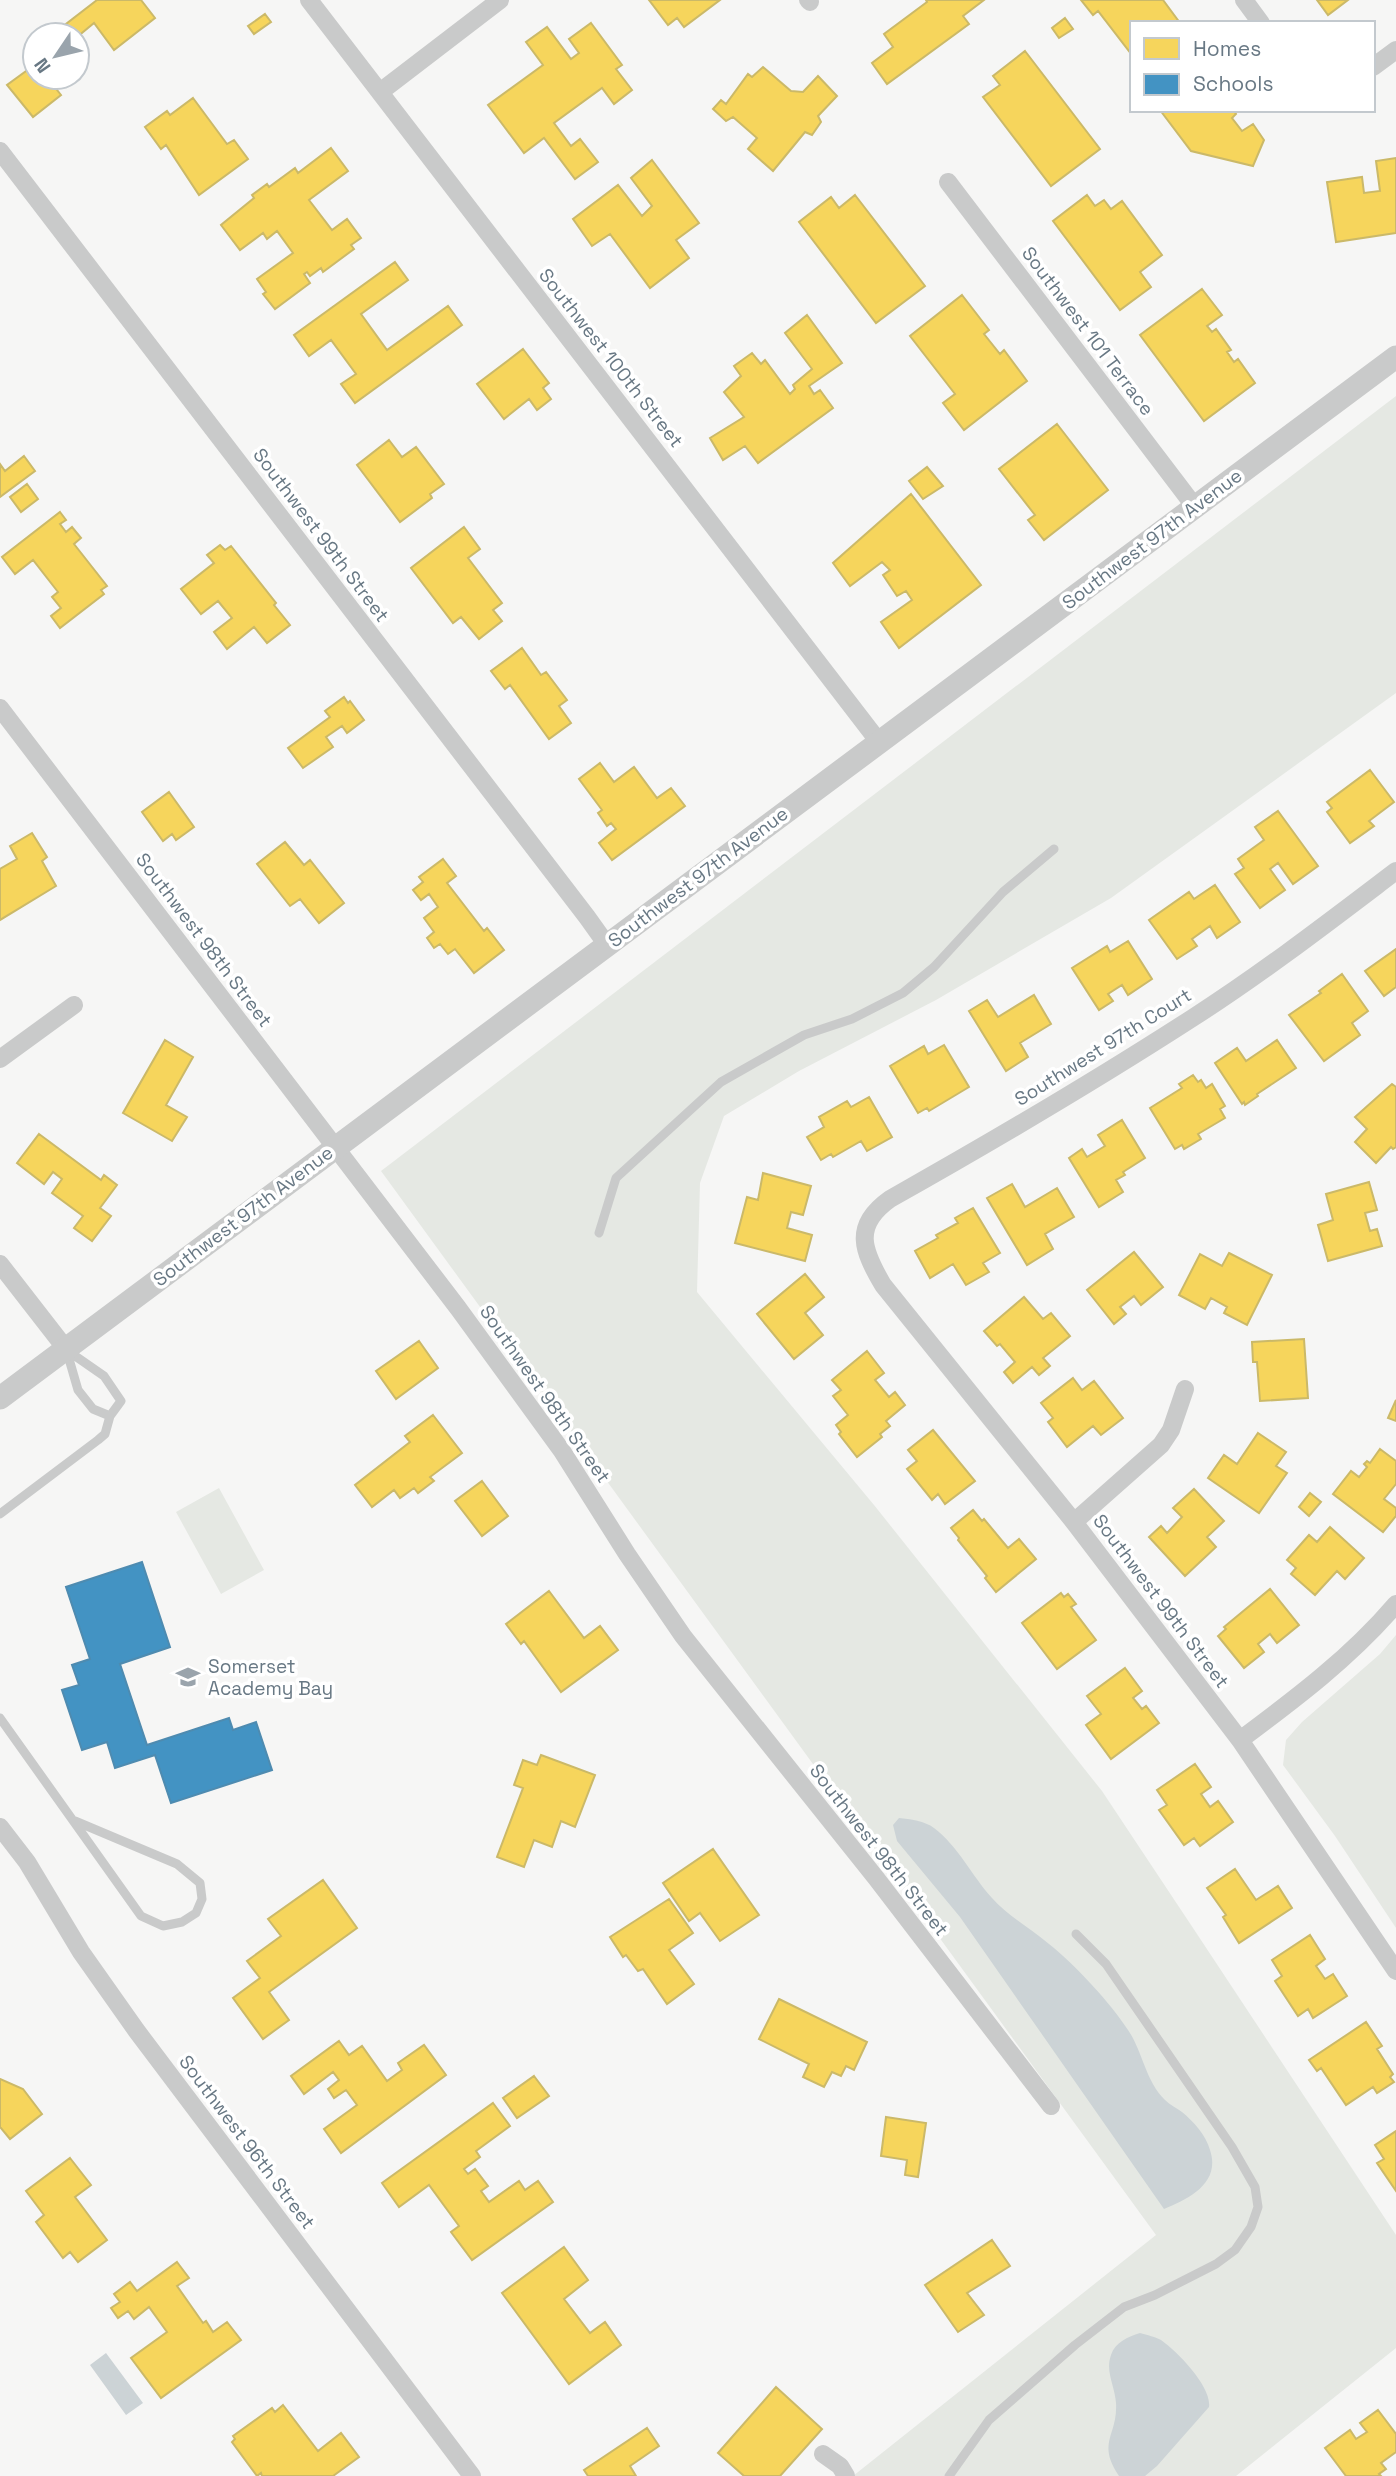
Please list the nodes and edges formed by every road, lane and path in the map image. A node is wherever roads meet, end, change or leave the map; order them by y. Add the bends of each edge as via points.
1 (309, 0) edge
2 (500, 0) edge
3 (1244, 0) edge
4 (1260, 21) edge
5 (1396, 50) edge
6 (1375, 66) edge
7 (380, 92) junction
8 (0, 151) edge
9 (948, 182) dead end
10 (1396, 357) edge
11 (1195, 507) junction
12 (0, 708) edge
13 (880, 742) junction
14 (1054, 849) dead end
15 (1396, 871) edge
16 (607, 945) junction
17 (74, 1004) dead end
18 (0, 1059) edge
19 (336, 1147) junction
20 (599, 1233) dead end
21 (0, 1264) edge
22 (874, 1269) joint
23 (66, 1349) junction
24 (1185, 1389) dead end
25 (0, 1398) edge
26 (110, 1416) junction
27 (0, 1514) edge
28 (1074, 1522) junction
29 (1396, 1604) edge
30 (0, 1718) edge
31 (1240, 1740) junction
32 (75, 1821) junction
33 (0, 1827) edge
34 (1076, 1934) dead end
35 (1396, 1971) edge
36 (1051, 2106) dead end
37 (823, 2454) dead end
38 (472, 2476) edge
39 (846, 2476) edge
40 (949, 2476) edge

1 - 7 street, Southwest 100th Street
2 - 7 street
3 - 4 street
5 - 6 street
7 - 13 street, Southwest 100th Street
8 - 16 street, Southwest 99th Street
9 - 11 street, Southwest 101 Terrace
10 - 11 street, Southwest 97th Avenue
11 - 13 street, Southwest 97th Avenue
12 - 19 street, Southwest 98th Street
13 - 16 street, Southwest 97th Avenue
14 - 20 lane via 1003,892 934,967 903,993 852,1019 804,1035 721,1082 616,1178
15 - 22 street, Southwest 97th Court via 1195,1016 881,1206 865,1231 865,1247
16 - 19 street, Southwest 97th Avenue
17 - 18 street
19 - 23 street, Southwest 97th Avenue
19 - 36 street, Southwest 98th Street via 562,1451 683,1636
21 - 23 street
22 - 28 street, Southwest 99th Street
23 - 25 street, Southwest 97th Avenue
23 - 26 lane via 78,1390 93,1409
23 - 26 lane via 104,1376 121,1401
24 - 28 street via 1161,1445
26 - 27 lane via 98,1440
28 - 31 street, Southwest 99th Street
29 - 31 street via 1346,1655
30 - 32 lane
31 - 35 street, Southwest 99th Street
32 - 32 lane via 141,1916 163,1926 196,1913 202,1899 200,1883 177,1864
33 - 38 street, Southwest 96th Street via 136,2030
34 - 40 lane via 1106,1965 1232,2147 1255,2187 1258,2207 1236,2250 1124,2307 1075,2345 989,2420
37 - 39 street

